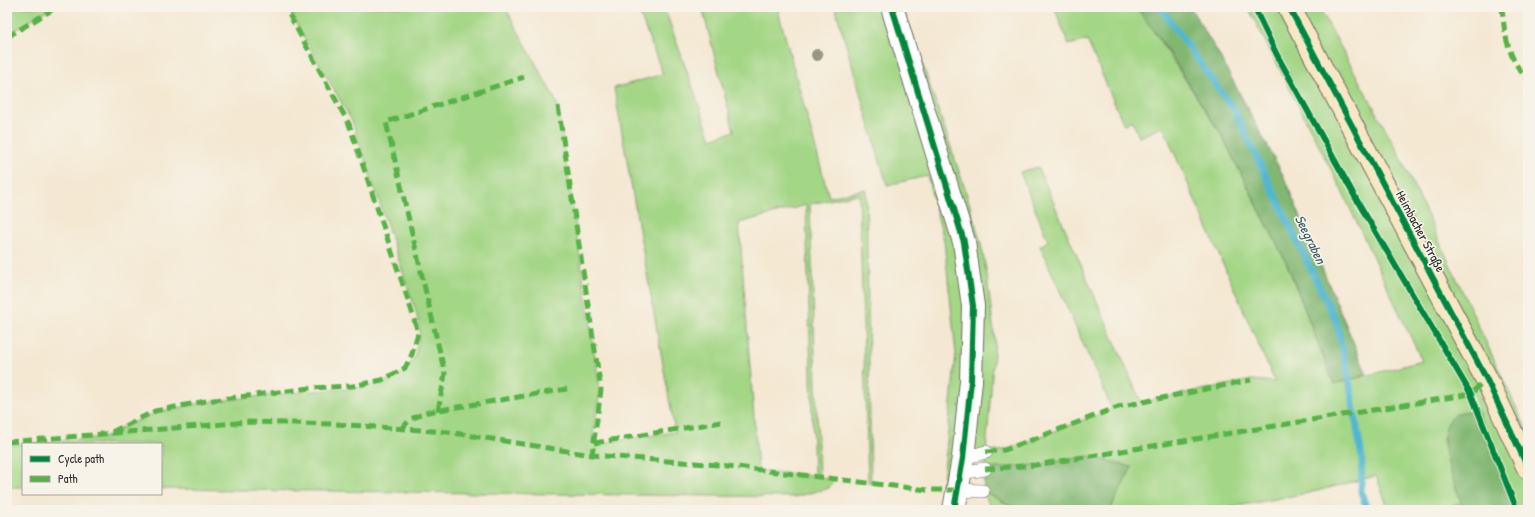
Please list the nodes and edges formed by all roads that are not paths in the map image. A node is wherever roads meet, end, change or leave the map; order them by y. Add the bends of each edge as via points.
1 (892, 7) edge
2 (1289, 7) edge
3 (986, 452) dead end
4 (1528, 468) edge
5 (985, 469) dead end
6 (959, 483) edge
7 (983, 491) dead end

1 - 6 street via 964,242 973,306 971,381
2 - 4 street, Heimbacher Straße via 1486,378
3 - 6 lane
5 - 6 lane
6 - 7 lane

